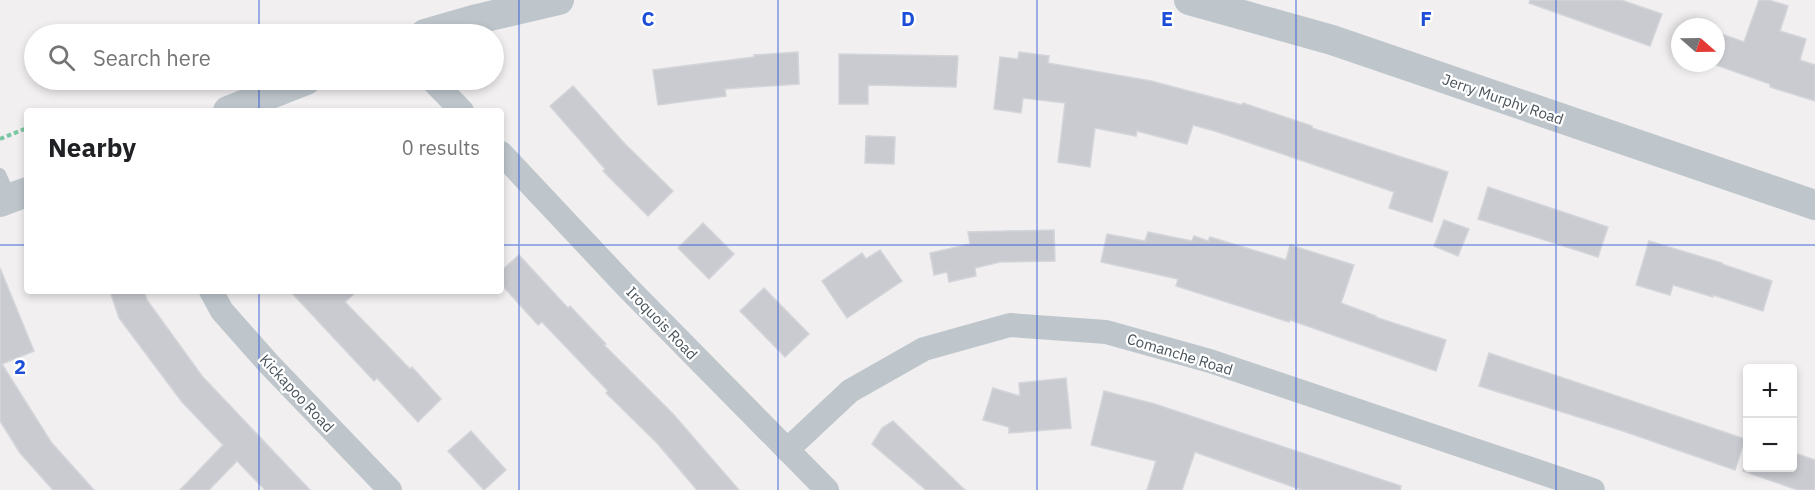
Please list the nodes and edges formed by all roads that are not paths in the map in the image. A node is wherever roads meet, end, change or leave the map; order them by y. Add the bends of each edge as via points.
1 (559, 0) edge
2 (1189, 0) edge
3 (460, 24) edge
4 (281, 90) edge
5 (442, 90) edge
6 (236, 108) edge
7 (459, 108) edge
8 (504, 156) edge
9 (1815, 205) edge
10 (213, 294) edge
11 (787, 450) junction
12 (390, 490) edge
13 (827, 490) edge
14 (1593, 490) edge

1 - 3 street
2 - 9 street, Jerry Murphy Road via 1332,40
4 - 6 street
5 - 7 street
8 - 11 street, Iroquois Road
10 - 12 street, Kickapoo Road via 222,311 269,364
11 - 13 street, Iroquois Road
11 - 14 street, Comanche Road via 850,391 924,350 1010,326 1106,332 1137,340

